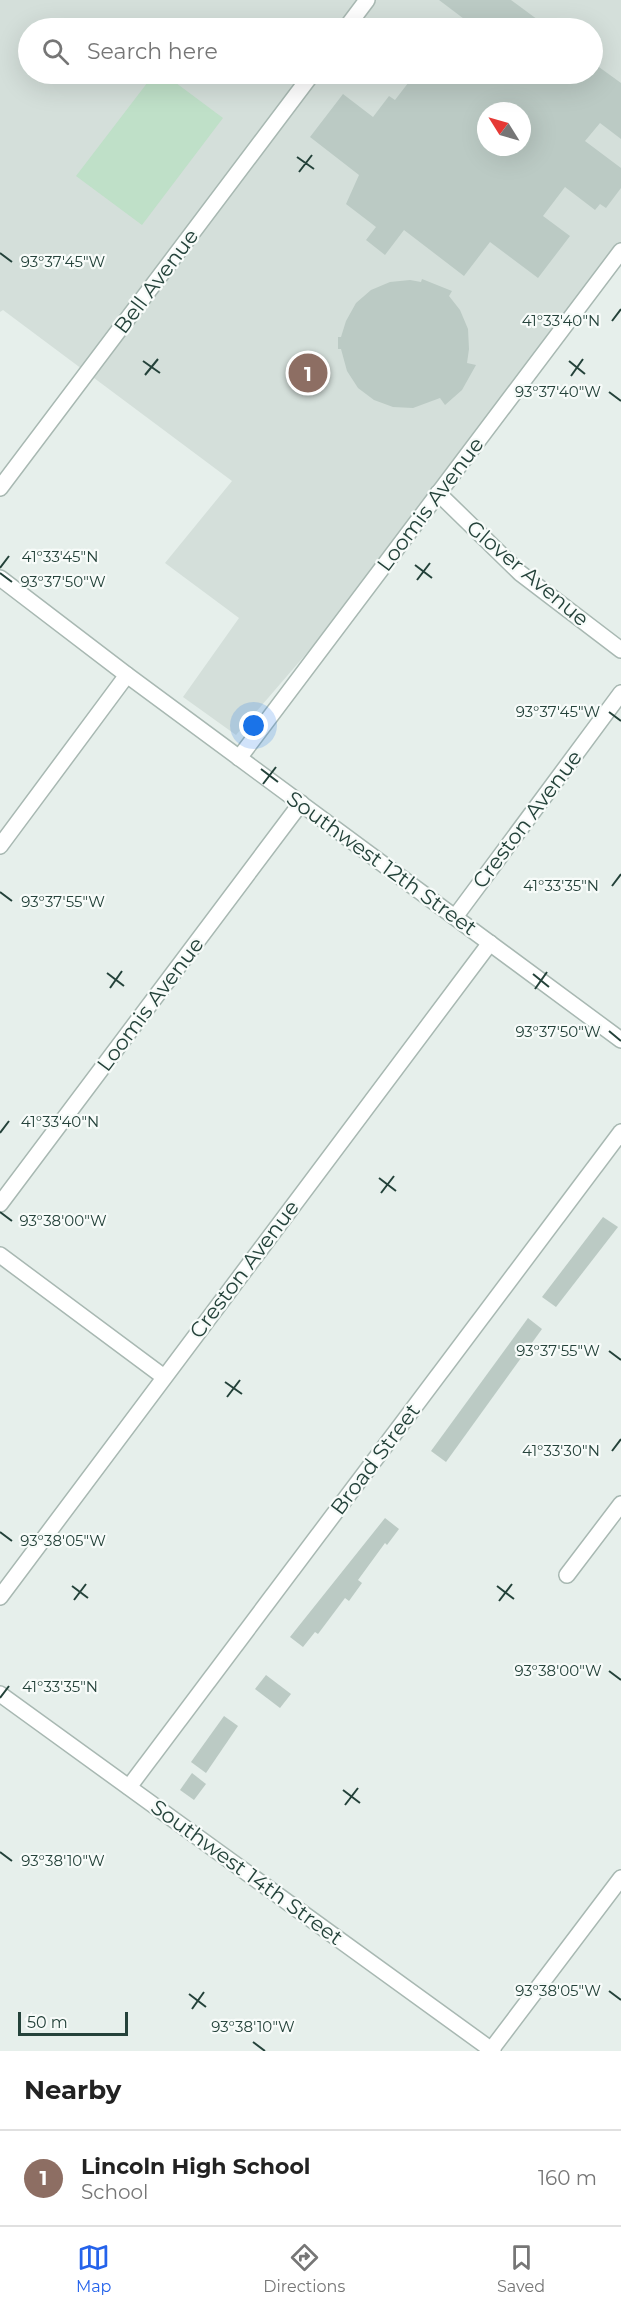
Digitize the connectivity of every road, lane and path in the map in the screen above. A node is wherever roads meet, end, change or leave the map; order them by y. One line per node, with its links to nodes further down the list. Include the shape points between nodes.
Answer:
1 (367, 0): 2 (street)
2 (354, 18)
3 (304, 84): 5 (street, Bell Avenue)
4 (621, 251): 6 (street, Loomis Avenue)
5 (0, 488)
6 (438, 494): 8 (street, Glover Avenue, via 520,573); 11 (street, Loomis Avenue)
7 (0, 578): 9 (street, Southwest 12th Street)
8 (621, 650)
9 (127, 675): 11 (street, Southwest 12th Street); 13 (street)
10 (621, 693): 14 (street, Creston Avenue)
11 (239, 758): 12 (street, Southwest 12th Street)
12 (301, 803): 14 (street, Southwest 12th Street); 18 (street, Loomis Avenue)
13 (0, 846)
14 (455, 917): 15 (street, Southwest 12th Street)
15 (490, 942): 16 (street, Southwest 12th Street); 20 (street, Creston Avenue)
16 (621, 1040)
17 (621, 1132): 25 (street, Broad Street)
18 (0, 1204)
19 (0, 1255): 20 (street)
20 (164, 1377): 23 (street, Creston Avenue)
21 (621, 1504): 22 (street)
22 (567, 1575)
23 (0, 1597)
24 (0, 1694): 25 (street, Southwest 14th Street)
25 (129, 1786): 27 (street, Southwest 14th Street)
26 (621, 1878): 27 (street)
27 (492, 2050)

